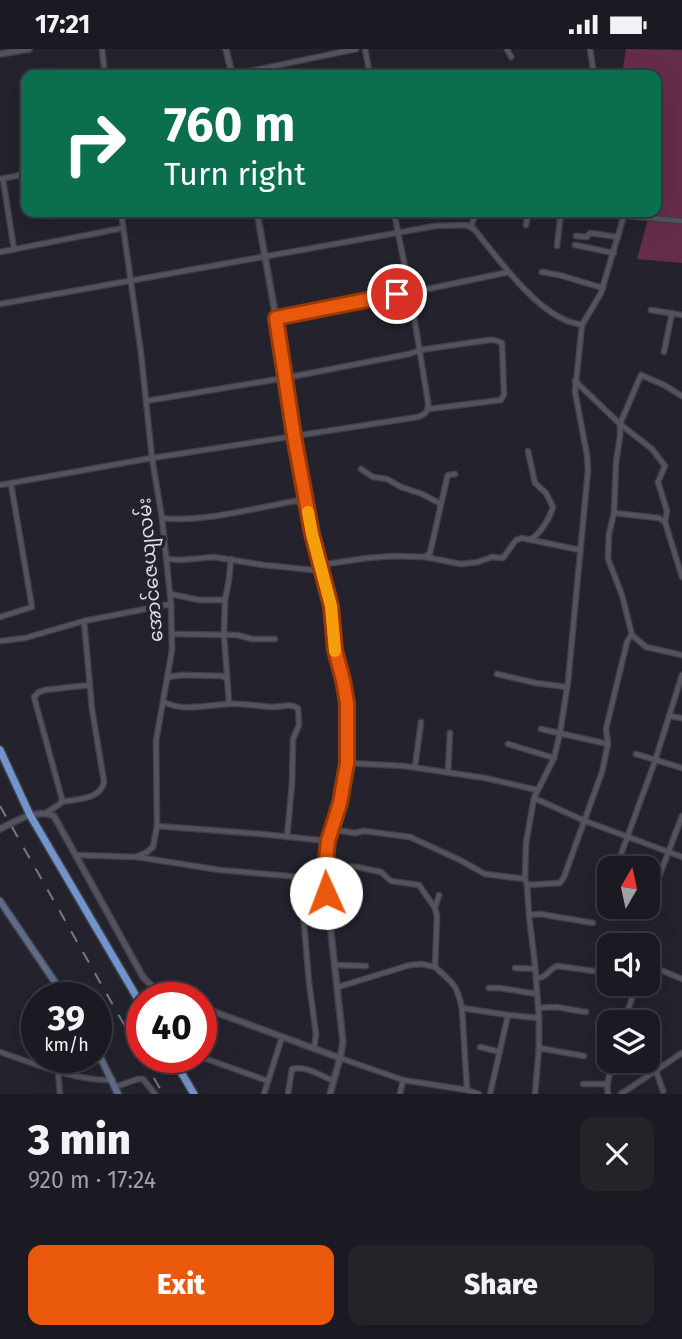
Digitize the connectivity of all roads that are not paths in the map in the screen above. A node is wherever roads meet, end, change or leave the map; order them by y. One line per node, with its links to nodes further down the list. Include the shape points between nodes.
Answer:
1 (29, 49): 8 (street)
2 (102, 49): 10 (street)
3 (226, 49): 11 (street)
4 (356, 49): 12 (street)
5 (365, 49): 13 (street)
6 (507, 49): 9 (street)
7 (590, 49): 14 (street)
8 (0, 54)
9 (511, 57)
10 (104, 70)
11 (230, 70)
12 (255, 70)
13 (369, 70)
14 (593, 70)
15 (21, 175): 16 (street)
16 (2, 179): 34 (street)
17 (122, 217): 28 (street, အောင်ဇေယျလမ်း)
18 (258, 217): 37 (street)
19 (395, 217): 29 (street)
20 (474, 217): 27 (street)
21 (527, 217): 26 (street)
22 (560, 217): 33 (street)
23 (623, 217): 31 (street)
24 (653, 217): 25 (street)
25 (682, 221)
26 (526, 225)
27 (471, 227): 29 (street, via 435,226); 38 (street)
28 (123, 228): 34 (street); 40 (street, အောင်ဇေယျလမ်း)
29 (398, 233): 37 (street); 42 (street)
30 (576, 236): 31 (street)
31 (618, 237): 36 (street)
32 (575, 245): 36 (street)
33 (557, 246)
34 (15, 249): 35 (street)
35 (0, 252)
36 (614, 253): 41 (street)
37 (266, 257): 40 (street); 47 (street)
38 (509, 272): 42 (street); 48 (street, via 545,309)
39 (542, 272): 41 (street)
40 (130, 280): 43 (street); 54 (street, အောင်ဇေယျလမ်း)
41 (603, 288): 48 (street)
42 (410, 292): 47 (street); 49 (street)
43 (0, 304)
44 (651, 310): 45 (street)
45 (672, 313): 46 (street); 50 (street)
46 (682, 315)
47 (276, 318): 51 (street)
48 (582, 325): 52 (street)
49 (420, 350): 51 (street); 55 (street); 55 (street, via 489,340 502,343 501,400)
50 (664, 352)
51 (285, 378): 54 (street); 57 (street)
52 (575, 380): 56 (street); 70 (street, via 588,462)
53 (682, 396): 56 (street, via 641,375)
54 (146, 401): 59 (street, အောင်ဇေယျလမ်း)
55 (429, 409): 57 (street, via 418,417)
56 (620, 423): 66 (street); 68 (street, via 665,466 658,482 667,511)
57 (294, 436): 59 (street); 64 (street)
58 (528, 451): 69 (street, via 535,483 554,507 539,533)
59 (152, 458): 62 (street); 67 (street, အောင်ဇေယျလမ်း)
60 (361, 469): 65 (street)
61 (455, 474): 65 (street, via 448,475)
62 (11, 484): 63 (street); 79 (street, via 32,607)
63 (0, 485)
64 (306, 503): 67 (street, via 198,518); 74 (street)
65 (441, 504): 71 (street, via 430,553)
66 (614, 513): 68 (street); 83 (street, via 608,559)
67 (162, 518): 72 (street, အောင်ဇေယျလမ်း)
68 (665, 522): 75 (street)
69 (530, 539): 70 (street); 71 (street, via 518,538 503,558 454,564)
70 (580, 549): 92 (street)
71 (425, 557): 74 (street)
72 (166, 559): 73 (street); 76 (street, အောင်ဇေယျလမ်း)
73 (231, 559): 74 (street, via 314,571); 77 (street)
74 (320, 565): 107 (street, via 347,703)
75 (682, 577)
76 (170, 594): 77 (street); 78 (street, အောင်ဇေယျလမ်း)
77 (225, 600): 82 (street)
78 (171, 604): 80 (street); 81 (street, အောင်ဇေယျလမ်း)
79 (0, 617)
80 (84, 621): 85 (street); 91 (street)
81 (172, 634): 82 (street); 89 (street, အောင်ဇေယျလမ်း)
82 (224, 635): 84 (street); 90 (street)
83 (632, 635): 86 (street, via 646,647); 102 (street, via 606,729)
84 (275, 639)
85 (0, 641)
86 (682, 655)
87 (497, 674): 92 (street)
88 (682, 675): 95 (street)
89 (168, 677): 90 (street); 93 (street, အောင်ဇေယျလမ်း)
90 (226, 678): 94 (street)
91 (90, 685): 113 (street, via 103,787 92,796); 113 (street, via 45,690 34,697)
92 (567, 687): 100 (street)
93 (164, 702): 94 (street, via 207,707); 118 (street, အောင်ဇေယျလမ်း, via 156,741)
94 (229, 703): 121 (street, via 292,704 298,708)
95 (669, 716): 96 (street); 106 (street)
96 (682, 718)
97 (421, 722): 108 (street)
98 (541, 729): 100 (street)
99 (450, 733): 110 (street)
100 (560, 733): 102 (street); 105 (street)
101 (508, 744): 105 (street)
102 (608, 744): 117 (street)
103 (0, 750): 115 (highway)
104 (636, 754): 106 (street)
105 (554, 758): 111 (street)
106 (655, 761): 109 (street); 122 (street)
107 (347, 763): 108 (street); 120 (street)
108 (415, 767): 110 (street)
109 (682, 768)
110 (448, 773): 111 (street)
111 (537, 790): 112 (street)
112 (534, 798): 117 (street); 133 (street, via 526,843)
113 (61, 802): 114 (street)
114 (46, 813): 115 (street); 125 (street, via 57,820)
115 (30, 815): 119 (street); 149 (highway)
116 (682, 816): 124 (street)
117 (585, 821): 122 (street); 133 (street, via 560,883)
118 (157, 826): 121 (street); 127 (street, အောင်ဇေယျလမ်း, via 153,847)
119 (0, 829)
120 (331, 829): 123 (street); 133 (street, via 410,837 485,874)
121 (287, 837): 123 (street)
122 (628, 837): 124 (street); 126 (street)
123 (328, 841): 129 (street)
124 (669, 852): 128 (street); 130 (street)
125 (76, 855): 127 (street); 150 (street)
126 (621, 856)
127 (136, 857): 131 (street)
128 (682, 857)
129 (324, 865): 132 (street); 136 (street, via 381,872 391,881 419,885)
130 (660, 874)
131 (300, 877): 132 (street); 163 (street)
132 (324, 879): 139 (street)
133 (526, 882): 137 (street)
134 (439, 895): 136 (street)
135 (0, 902): 148 (main road)
136 (435, 908): 141 (street)
137 (528, 915): 138 (street); 143 (street)
138 (593, 923)
139 (335, 965): 140 (street); 151 (street)
140 (366, 966)
141 (435, 967): 151 (street, via 410,965); 154 (street, via 454,983)
142 (515, 968): 143 (street)
143 (536, 969): 146 (street)
144 (594, 971): 146 (street, via 558,966)
145 (660, 971): 147 (street)
146 (536, 978): 153 (street)
147 (682, 979)
148 (55, 982)
149 (128, 982)
150 (147, 982)
151 (338, 987): 168 (street, via 344,1042)
152 (489, 988): 153 (street)
153 (537, 994): 155 (street)
154 (462, 1008): 158 (street); 184 (street)
155 (538, 1008): 156 (street); 159 (street)
156 (586, 1012)
157 (217, 1013): 160 (street)
158 (508, 1015): 159 (street); 165 (street)
159 (539, 1018): 162 (street)
160 (282, 1037): 163 (street); 179 (street)
161 (480, 1048): 165 (street)
162 (539, 1048): 167 (street); 195 (street)
163 (314, 1049): 168 (street)
164 (0, 1052): 169 (street)
165 (500, 1052): 194 (street)
166 (682, 1052): 171 (street)
167 (584, 1056)
168 (341, 1058): 178 (street); 180 (street)
169 (21, 1059)
170 (217, 1063): 179 (street)
171 (660, 1068)
172 (58, 1073): 186 (street)
173 (64, 1073): 183 (street)
174 (182, 1073): 188 (highway)
175 (610, 1073): 182 (street)
176 (653, 1073): 197 (street)
177 (657, 1073): 185 (street)
178 (403, 1080): 184 (street); 192 (street)
179 (268, 1081): 189 (street)
180 (334, 1081): 190 (street, via 296,1067); 191 (street)
181 (583, 1084): 182 (street)
182 (608, 1084): 196 (street)
183 (115, 1087): 187 (street, via 143,1079)
184 (467, 1090): 193 (street)
185 (663, 1091)
186 (60, 1094)
187 (155, 1094)
188 (194, 1094)
189 (264, 1094)
190 (288, 1094)
191 (330, 1094)
192 (400, 1094)
193 (479, 1094)
194 (490, 1094)
195 (535, 1094)
196 (608, 1094)
197 (621, 1094)

